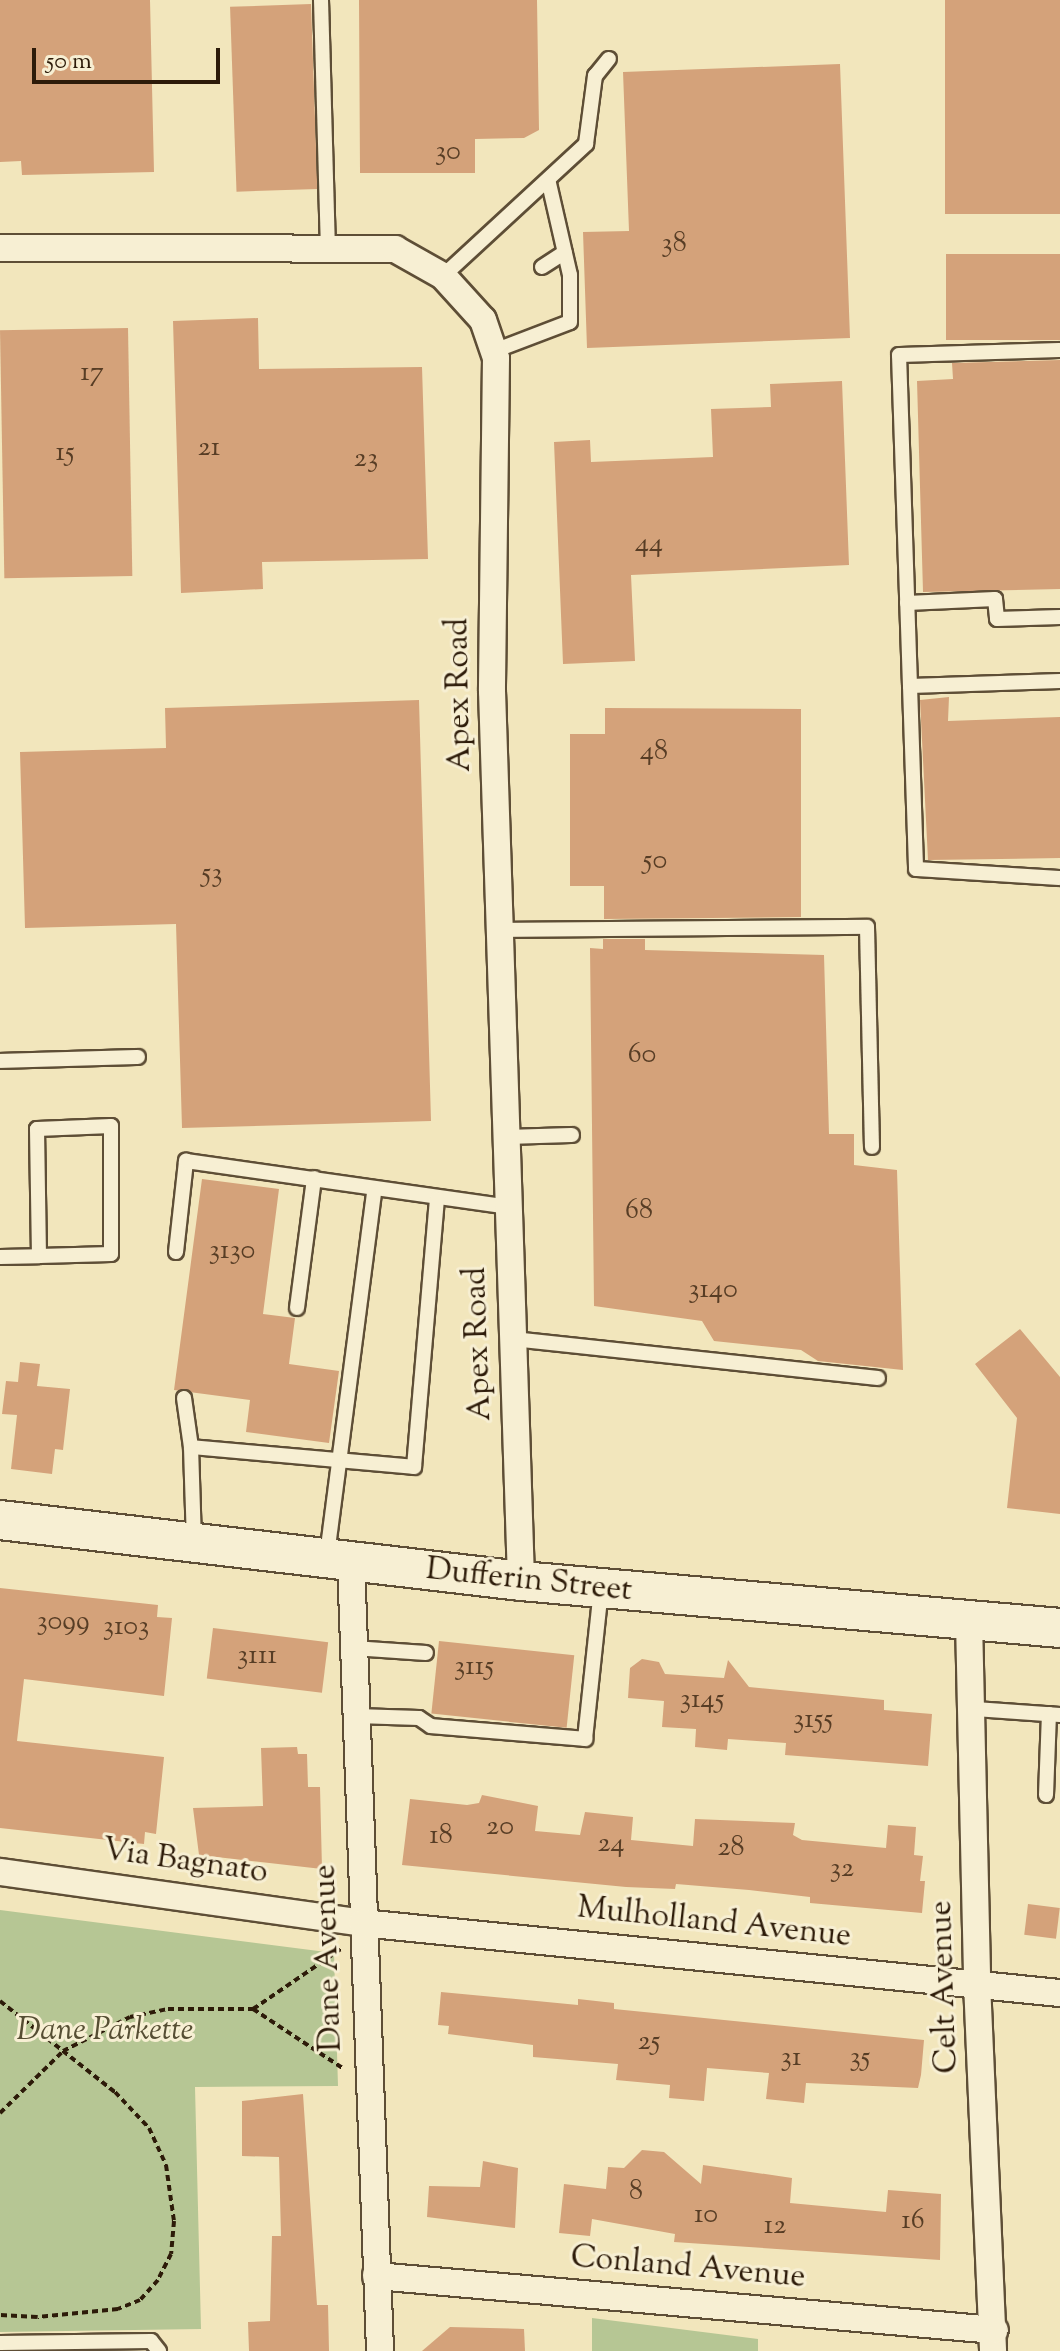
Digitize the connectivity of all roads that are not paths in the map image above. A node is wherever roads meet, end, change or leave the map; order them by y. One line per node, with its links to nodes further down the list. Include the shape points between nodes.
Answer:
1 (321, 0): 4 (lane)
2 (609, 59): 3 (lane, via 595,76 586,144)
3 (548, 179): 6 (lane); 8 (lane)
4 (328, 245): 5 (street, Apex Road); 8 (street, Apex Road, via 395,249)
5 (0, 248)
6 (565, 252): 7 (lane); 10 (lane, via 570,322)
7 (542, 267)
8 (443, 276): 10 (street, Apex Road, via 483,320)
9 (1060, 350): 11 (lane, via 899,355)
10 (494, 351): 16 (street, Apex Road, via 492,691)
11 (907, 603): 12 (lane, via 995,599 997,619); 14 (lane)
12 (1060, 617)
13 (1060, 681): 14 (lane)
14 (910, 686): 15 (lane, via 916,869)
15 (1060, 878)
16 (499, 930): 20 (street, Apex Road); 21 (lane, via 867,927)
17 (138, 1057): 18 (lane)
18 (0, 1061)
19 (572, 1135): 20 (lane)
20 (506, 1137): 25 (street, Apex Road)
21 (872, 1147)
22 (314, 1178): 23 (lane); 26 (lane, via 186,1161); 29 (lane)
23 (374, 1191): 24 (lane); 34 (lane)
24 (437, 1199): 25 (lane); 34 (lane, via 414,1467)
25 (508, 1207): 30 (street, Apex Road)
26 (176, 1252)
27 (39, 1256): 27 (lane, via 111,1254 111,1126 37,1129); 28 (lane)
28 (0, 1257)
29 (297, 1308)
30 (513, 1339): 31 (lane); 38 (street, Apex Road)
31 (878, 1378)
32 (184, 1398): 33 (lane)
33 (191, 1447): 34 (lane); 36 (lane)
34 (338, 1461): 37 (lane)
35 (0, 1520): 36 (main road, Dufferin Street)
36 (194, 1542): 37 (main road, Dufferin Street)
37 (339, 1561): 38 (main road, Dufferin Street); 42 (street, Dane Avenue)
38 (521, 1581): 39 (main road, Dufferin Street)
39 (602, 1588): 40 (main road, Dufferin Street); 46 (lane, via 585,1739 431,1726 419,1718)
40 (969, 1621): 41 (main road, Dufferin Street); 44 (street, Celt Avenue)
41 (1060, 1628)
42 (353, 1648): 43 (lane); 46 (street, Dane Avenue)
43 (426, 1653)
44 (975, 1709): 45 (lane); 50 (street, Celt Avenue)
45 (1055, 1715): 47 (lane)
46 (356, 1716): 49 (street, Dane Avenue)
47 (1046, 1795)
48 (0, 1872): 49 (street, Via Bagnato)
49 (362, 1923): 50 (street, Mulholland Avenue); 52 (street, Dane Avenue)
50 (977, 1983): 51 (street, Mulholland Avenue); 53 (street, Celt Avenue)
51 (1060, 1993)
52 (376, 2276): 53 (street, Conland Avenue); 57 (street, Dane Avenue)
53 (994, 2340)
54 (0, 2343): 55 (lane)
55 (37, 2347): 56 (lane, via 151,2341)
56 (159, 2351)
57 (380, 2351)

